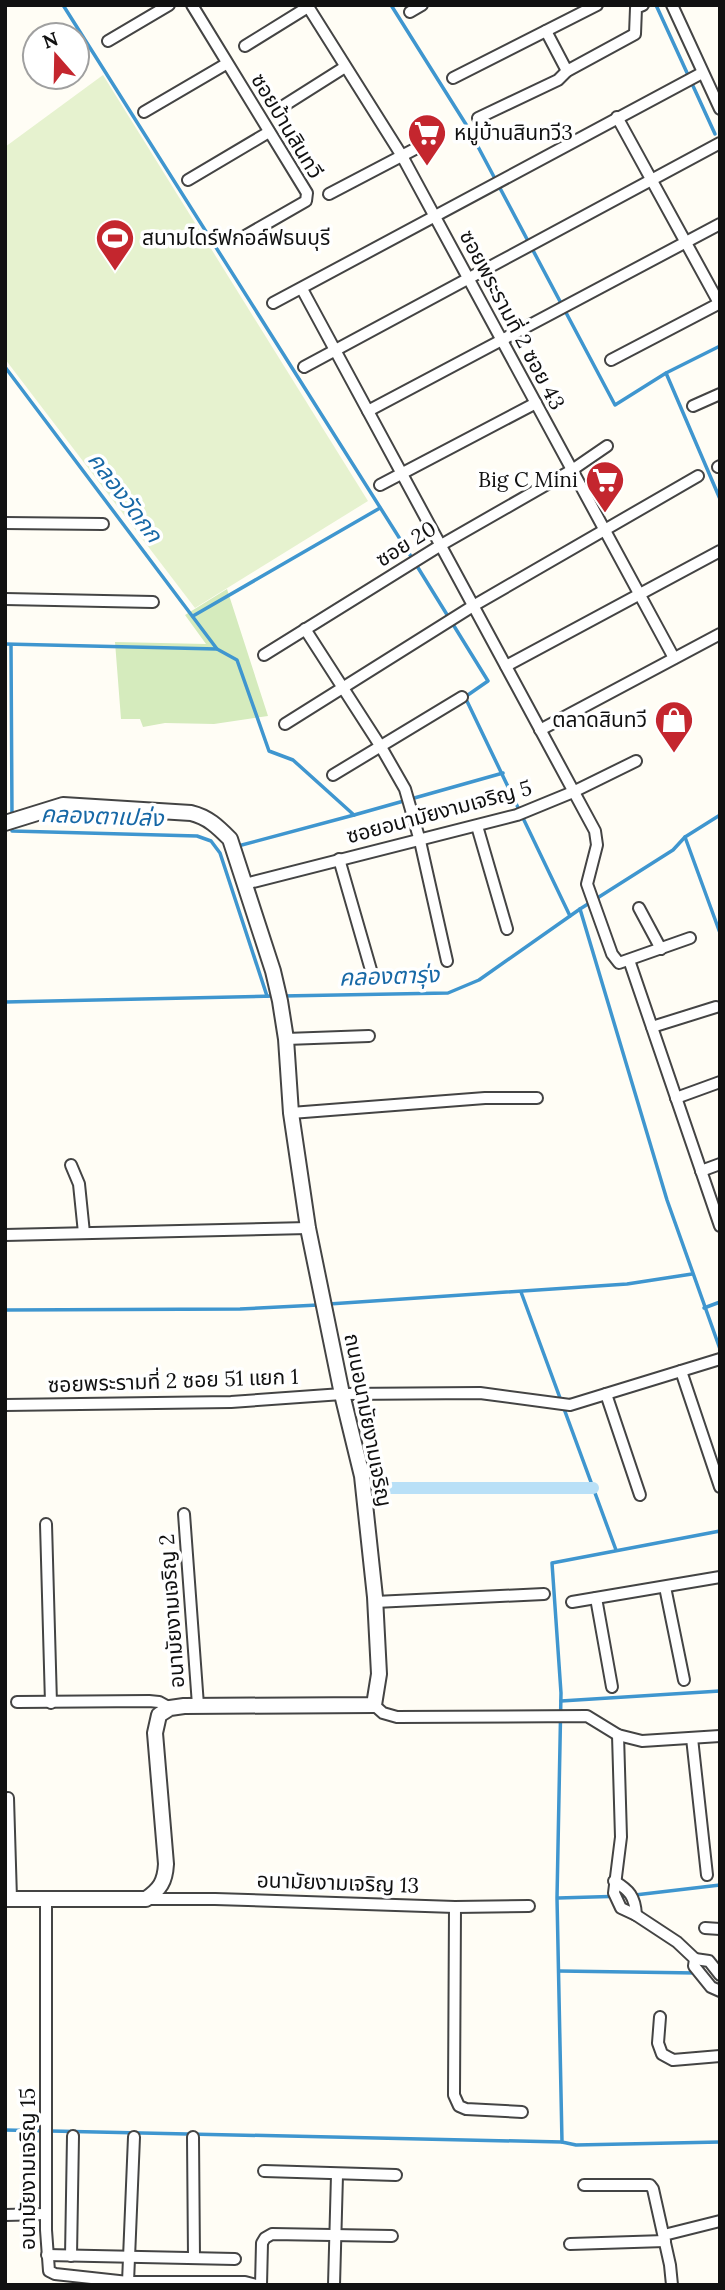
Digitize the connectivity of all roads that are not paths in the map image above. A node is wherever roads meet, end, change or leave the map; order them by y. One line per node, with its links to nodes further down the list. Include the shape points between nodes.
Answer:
1 (169, 5): 10 (street)
2 (192, 5): 12 (street, ซอยบ้านสินทวี)
3 (422, 5): 8 (street)
4 (597, 5): 9 (street)
5 (672, 5): 15 (street)
6 (307, 6): 11 (street); 13 (street, ซอยพระรามที่ 2 ซอย 43)
7 (637, 6): 14 (street, via 635,34)
8 (410, 12)
9 (546, 31): 14 (street); 16 (street)
10 (108, 41)
11 (245, 46)
12 (226, 64): 19 (street); 22 (street, ซอยบ้านสินทวี)
13 (345, 67): 18 (street); 25 (street, ซอยพระรามที่ 2 ซอย 43)
14 (567, 72): 21 (street)
15 (702, 73): 17 (street); 20 (street)
16 (453, 78)
17 (720, 109)
18 (277, 110)
19 (144, 112)
20 (617, 117): 26 (street); 29 (street)
21 (478, 118)
22 (269, 132): 27 (street); 31 (street, ซอยบ้านสินทวี, via 306,201)
23 (434, 139): 25 (street)
24 (720, 143): 26 (street)
25 (402, 156): 28 (street); 29 (street, ซอยพระรามที่ 2 ซอย 43)
26 (653, 179): 32 (street); 33 (street)
27 (188, 180)
28 (329, 194)
29 (434, 216): 33 (street, ซอยพระรามที่ 2 ซอย 43); 34 (street)
30 (720, 224): 32 (street)
31 (238, 240)
32 (685, 242): 36 (street); 37 (street)
33 (469, 279): 37 (street, ซอยพระรามที่ 2 ซอย 43); 38 (street)
34 (302, 289): 35 (street); 38 (street)
35 (272, 303)
36 (720, 303): 39 (street)
37 (501, 340): 42 (street, ซอยพระรามที่ 2 ซอย 43); 44 (street)
38 (335, 349): 40 (street); 44 (street)
39 (611, 360)
40 (304, 367)
41 (720, 394): 43 (street)
42 (536, 403): 46 (street, ซอยพระรามที่ 2 ซอย 43); 47 (street)
43 (693, 406)
44 (368, 411): 47 (street)
45 (607, 446): 46 (street, ซอย 20)
46 (572, 470): 52 (street, ซอยพระรามที่ 2 ซอย 43); 53 (street, ซอย 20)
47 (402, 473): 49 (street); 53 (street)
48 (698, 476): 52 (street)
49 (380, 485)
50 (5, 523): 51 (street)
51 (103, 524)
52 (605, 531): 55 (street, ซอยพระรามที่ 2 ซอย 43); 58 (street)
53 (440, 545): 58 (street); 59 (street, ซอย 20)
54 (720, 551): 55 (street)
55 (639, 595): 62 (street, ซอยพระรามที่ 2 ซอย 43); 63 (street)
56 (5, 599): 57 (street)
57 (153, 602)
58 (473, 606): 63 (street); 64 (street)
59 (305, 629): 61 (street, ซอย 20); 64 (street)
60 (720, 634): 62 (street)
61 (264, 655)
62 (674, 658): 67 (street)
63 (506, 666): 67 (street)
64 (344, 688): 66 (street); 68 (street)
65 (462, 697): 68 (street)
66 (285, 724)
67 (540, 730): 71 (street)
68 (381, 747): 70 (street); 74 (street, via 405,789)
69 (636, 761): 71 (street, ซอยอนามัยงามเจริญ 5)
70 (333, 775)
71 (573, 792): 73 (street, ซอยอนามัยงามเจริญ 5); 81 (street, via 596,835 589,889 612,954 619,963)
72 (7, 822): 76 (street, ถนนอนามัยงามเจริญ, via 63,805 191,813 215,824 230,839)
73 (477, 826): 74 (street, ซอยอนามัยงามเจริญ 5); 78 (street)
74 (420, 841): 75 (street, ซอยอนามัยงามเจริญ 5); 82 (street)
75 (339, 859): 76 (street, ซอยอนามัยงามเจริญ 5); 83 (street)
76 (245, 884): 87 (street, ถนนอนามัยงามเจริญ, via 278,994)
77 (639, 908): 80 (street)
78 (507, 929)
79 (690, 938): 80 (street)
80 (661, 949): 81 (street)
81 (629, 960): 85 (street)
82 (447, 961)
83 (373, 977)
84 (716, 1007): 85 (street)
85 (652, 1027): 90 (street)
86 (369, 1036): 87 (street)
87 (286, 1039): 91 (street, ถนนอนามัยงามเจริญ)
88 (720, 1082): 90 (street)
89 (537, 1098): 91 (street)
90 (676, 1098): 94 (street)
91 (291, 1113): 96 (street, ถนนอนามัยงามเจริญ)
92 (720, 1164): 94 (street)
93 (71, 1165): 97 (street, via 79,1184)
94 (701, 1171): 95 (street)
95 (720, 1226)
96 (307, 1228): 97 (street); 101 (street, ถนนอนามัยงามเจริญ)
97 (84, 1233): 98 (street)
98 (5, 1235)
99 (720, 1359): 100 (street, ซอยพระรามที่ 2 ซอย 51 แยก 1)
100 (681, 1371): 102 (street, ซอยพระรามที่ 2 ซอย 51 แยก 1); 104 (street)
101 (342, 1394): 102 (street, ซอยพระรามที่ 2 ซอย 51 แยก 1, via 480,1393 570,1405); 103 (street, ซอยพระรามที่ 2 ซอย 51 แยก 1, via 231,1402); 112 (street, ถนนอนามัยงามเจริญ, via 362,1476)
102 (607, 1394): 105 (street)
103 (5, 1405)
104 (720, 1487)
105 (640, 1495)
106 (184, 1514): 118 (street, อนามัยงามเจริญ 2)
107 (46, 1524): 117 (street)
108 (720, 1577): 109 (street)
109 (664, 1587): 111 (street); 114 (street)
110 (544, 1594): 112 (street)
111 (596, 1598): 113 (street); 115 (street)
112 (375, 1602): 119 (street, ถนนอนามัยงามเจริญ, via 379,1674)
113 (572, 1602)
114 (684, 1680)
115 (612, 1687)
116 (17, 1702): 117 (street)
117 (51, 1703): 120 (street, via 149,1701)
118 (198, 1705): 119 (street); 120 (street)
119 (374, 1705): 121 (street, via 397,1717 587,1716)
120 (170, 1708): 128 (street, via 159,1716 155,1733 165,1880)
121 (618, 1735): 123 (street, via 642,1741); 126 (street, via 621,1837)
122 (720, 1736): 123 (street)
123 (692, 1738): 125 (street)
124 (8, 1798): 127 (street)
125 (707, 1875)
126 (614, 1881): 132 (street, via 629,1890); 132 (street, via 621,1908)
127 (8, 1899): 129 (street)
128 (146, 1899): 129 (street); 131 (street, อนามัยงามเจริญ 13)
129 (46, 1900): 148 (street, อนามัยงามเจริญ 15)
130 (529, 1906): 131 (street, อนามัยงามเจริญ 13)
131 (455, 1907): 140 (street, via 454,2095 466,2109)
132 (636, 1909): 135 (street)
133 (705, 1928): 134 (street)
134 (720, 1929)
135 (695, 1962): 136 (street, via 709,1961); 137 (street)
136 (720, 1975)
137 (715, 1989)
138 (660, 2017): 139 (street, via 662,2054 673,2060)
139 (720, 2056)
140 (522, 2112)
141 (73, 2136): 156 (street)
142 (134, 2137): 157 (street)
143 (193, 2137): 158 (street)
144 (264, 2171): 145 (street)
145 (337, 2175): 146 (street); 151 (street)
146 (396, 2175)
147 (584, 2185): 153 (street, via 650,2185)
148 (47, 2214): 149 (street); 155 (street, อนามัยงามเจริญ 15)
149 (5, 2215)
150 (720, 2221): 153 (street)
151 (335, 2234): 152 (street); 162 (street, via 272,2234 265,2238); 163 (street)
152 (391, 2236)
153 (664, 2238): 154 (street); 164 (street)
154 (570, 2244)
155 (47, 2255): 156 (street); 160 (street, อนามัยงามเจริญ 15, via 49,2271 55,2274)
156 (71, 2256): 157 (street)
157 (129, 2256): 158 (street); 160 (street)
158 (194, 2258): 159 (street)
159 (235, 2259)
160 (122, 2283): 161 (street, อนามัยงามเจริญ 15)
161 (256, 2285)
162 (261, 2285)
163 (334, 2285)
164 (672, 2285)

